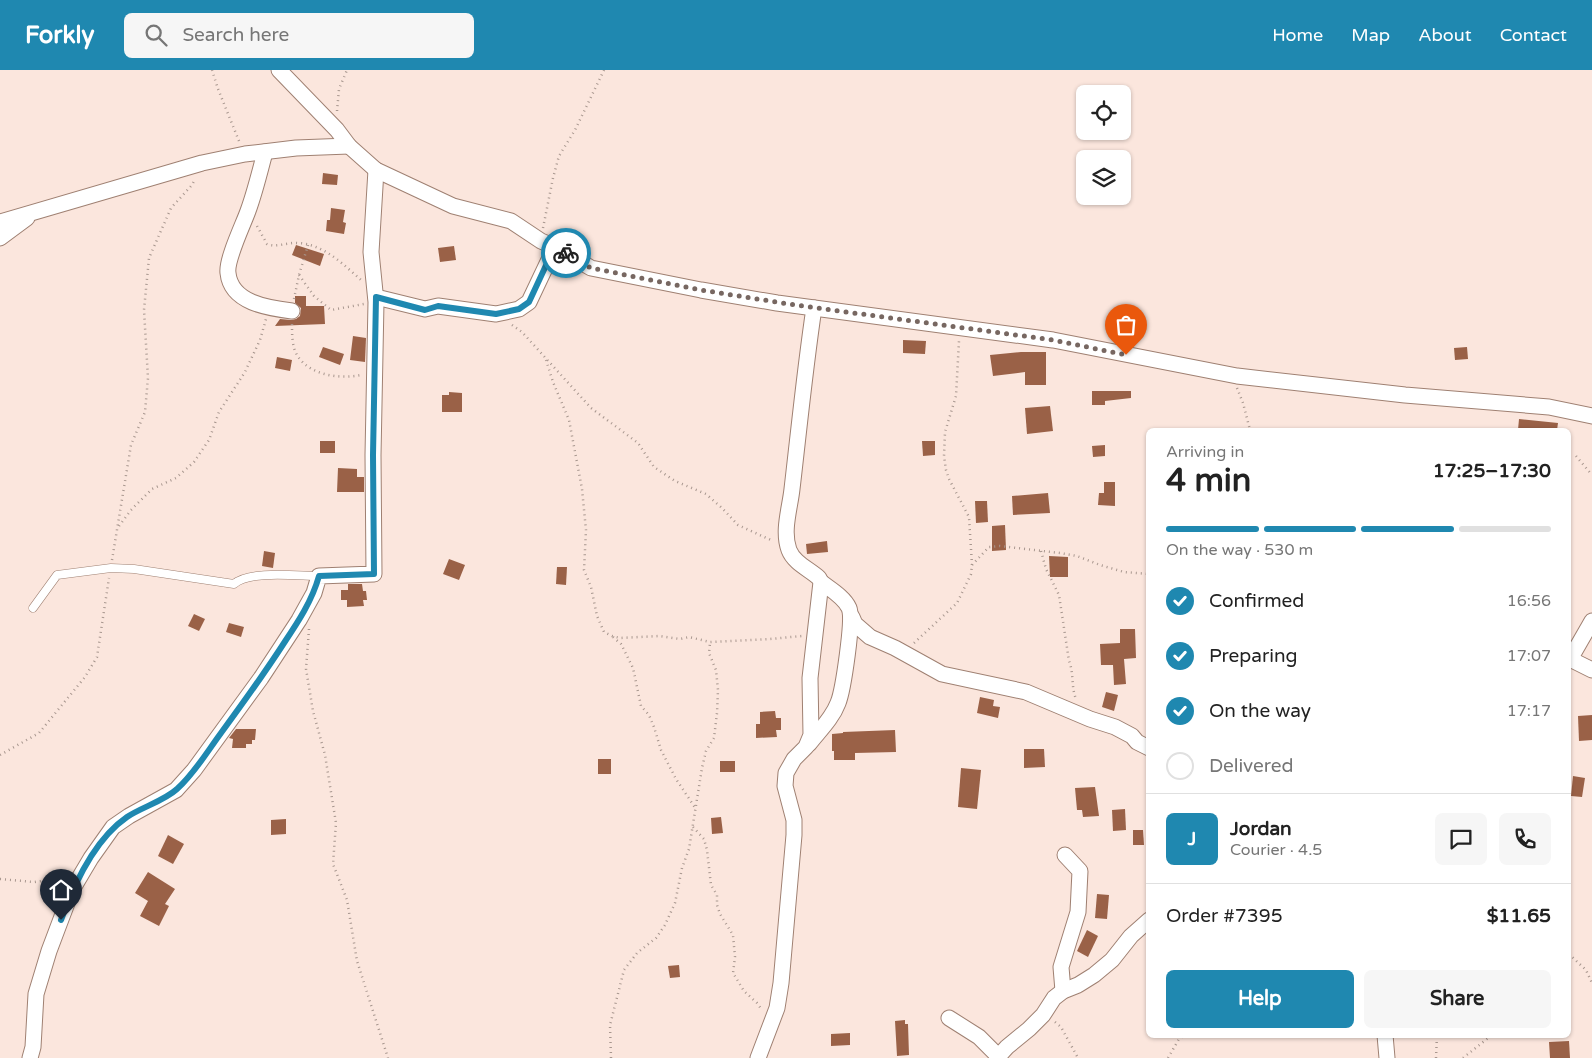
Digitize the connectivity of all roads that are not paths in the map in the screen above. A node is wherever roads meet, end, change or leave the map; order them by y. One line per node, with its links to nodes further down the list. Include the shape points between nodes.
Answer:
1 (279, 70): 2 (street)
2 (349, 146): 3 (street); 4 (street)
3 (265, 152): 5 (street, via 202,163); 11 (street, via 228,272 233,288 251,303)
4 (376, 170): 8 (street, via 453,206 511,221 541,241); 9 (street, via 371,252)
5 (35, 212): 6 (street); 7 (street)
6 (0, 222)
7 (0, 238)
8 (555, 246): 9 (street, via 529,302 519,309 496,314 438,306 425,310); 10 (street, via 591,268)
9 (376, 297): 13 (street, via 374,574)
10 (814, 308): 12 (street, via 1053,340 1226,374 1405,395 1549,407); 14 (street, via 787,542 794,559)
11 (292, 311)
12 (1592, 416)
13 (319, 576): 15 (lane, via 258,576 238,580 234,584 111,568 58,575); 30 (street, via 300,620 194,770 176,790 114,827 91,858 72,890 36,994)
14 (821, 582): 16 (street, via 844,600); 22 (street, via 810,678 811,735)
15 (33, 608)
16 (852, 617): 21 (street, via 870,637 942,674 1026,692 1115,727); 22 (street, via 838,702 831,717)
17 (1592, 621): 18 (street)
18 (1571, 657)
19 (1571, 661): 20 (street)
20 (1592, 670)
21 (1146, 746)
22 (806, 747): 28 (street, via 786,774 785,786 794,820 794,834 781,983)
23 (1065, 855): 25 (street, via 1080,871 1078,912 1061,967)
24 (1146, 923): 25 (street, via 1112,960 1078,985)
25 (1063, 991): 29 (street)
26 (949, 1018): 29 (street, via 979,1037)
27 (1385, 1038): 33 (street)
28 (766, 1040): 31 (street); 32 (street)
29 (998, 1057)
30 (30, 1058)
31 (758, 1058)
32 (769, 1058)
33 (1387, 1058)

